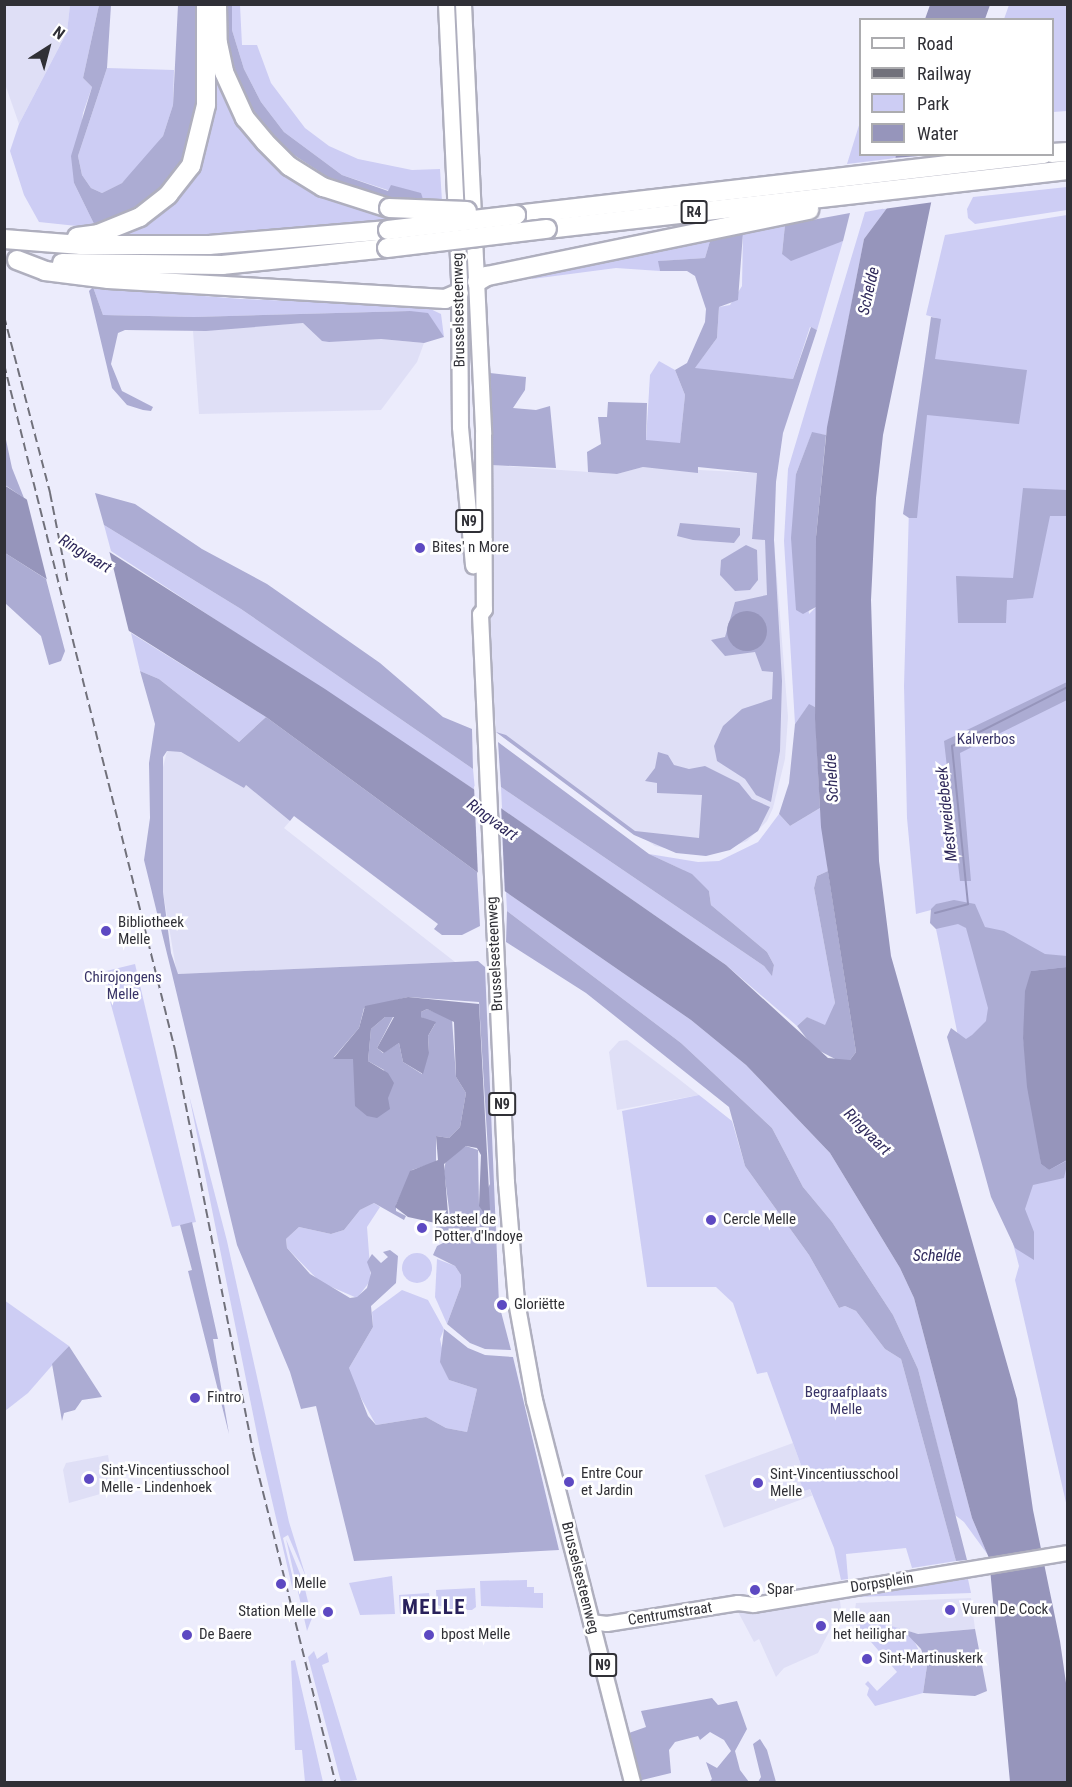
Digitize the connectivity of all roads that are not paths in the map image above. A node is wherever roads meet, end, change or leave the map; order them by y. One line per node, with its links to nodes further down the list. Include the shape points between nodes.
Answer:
1 (206, 4): 12 (highway, via 206,105 191,166 168,195 140,217)
2 (218, 4): 9 (highway, bridge, via 218,44 224,72 245,118 289,166 323,187 388,208)
3 (446, 4): 5 (main road, Brusselsesteenweg / N9)
4 (464, 4): 14 (main road, Brusselsesteenweg / N9)
5 (453, 132): 14 (main road, via 458,143 464,257); 15 (main road, Brusselsesteenweg / N9)
6 (1027, 156): 9 (highway, R4)
7 (1068, 170): 8 (highway, R4)
8 (846, 198): 11 (highway, R4, bridge, via 547,230); 14 (highway)
9 (520, 212): 11 (highway, R4, bridge)
10 (4, 239): 12 (highway, R4)
11 (387, 239): 12 (highway, R4, via 209,246)
12 (103, 256): 13 (highway, R4); 15 (highway, via 445,299)
13 (11, 259)
14 (479, 274): 15 (main road); 18 (main road, Brusselsesteenweg / N9)
15 (459, 293): 16 (main road, Brusselsesteenweg / N9)
16 (460, 357): 17 (main road, Brusselsesteenweg / N9); 18 (main road, via 465,412)
17 (460, 427): 19 (main road, via 479,481); 20 (main road, Brusselsesteenweg / N9, via 476,610)
18 (483, 470): 19 (main road, Brusselsesteenweg / N9)
19 (483, 507): 20 (main road, Brusselsesteenweg / N9, via 484,609)
20 (480, 614): 23 (main road, Brusselsesteenweg / N9, via 506,1182 518,1294 534,1363 537,1407)
21 (1066, 1554): 22 (main road, Dorpsplein)
22 (749, 1604): 23 (main road, Centrumstraat, via 607,1624)
23 (591, 1622): 24 (main road, Brusselsesteenweg / N9)
24 (632, 1782)

